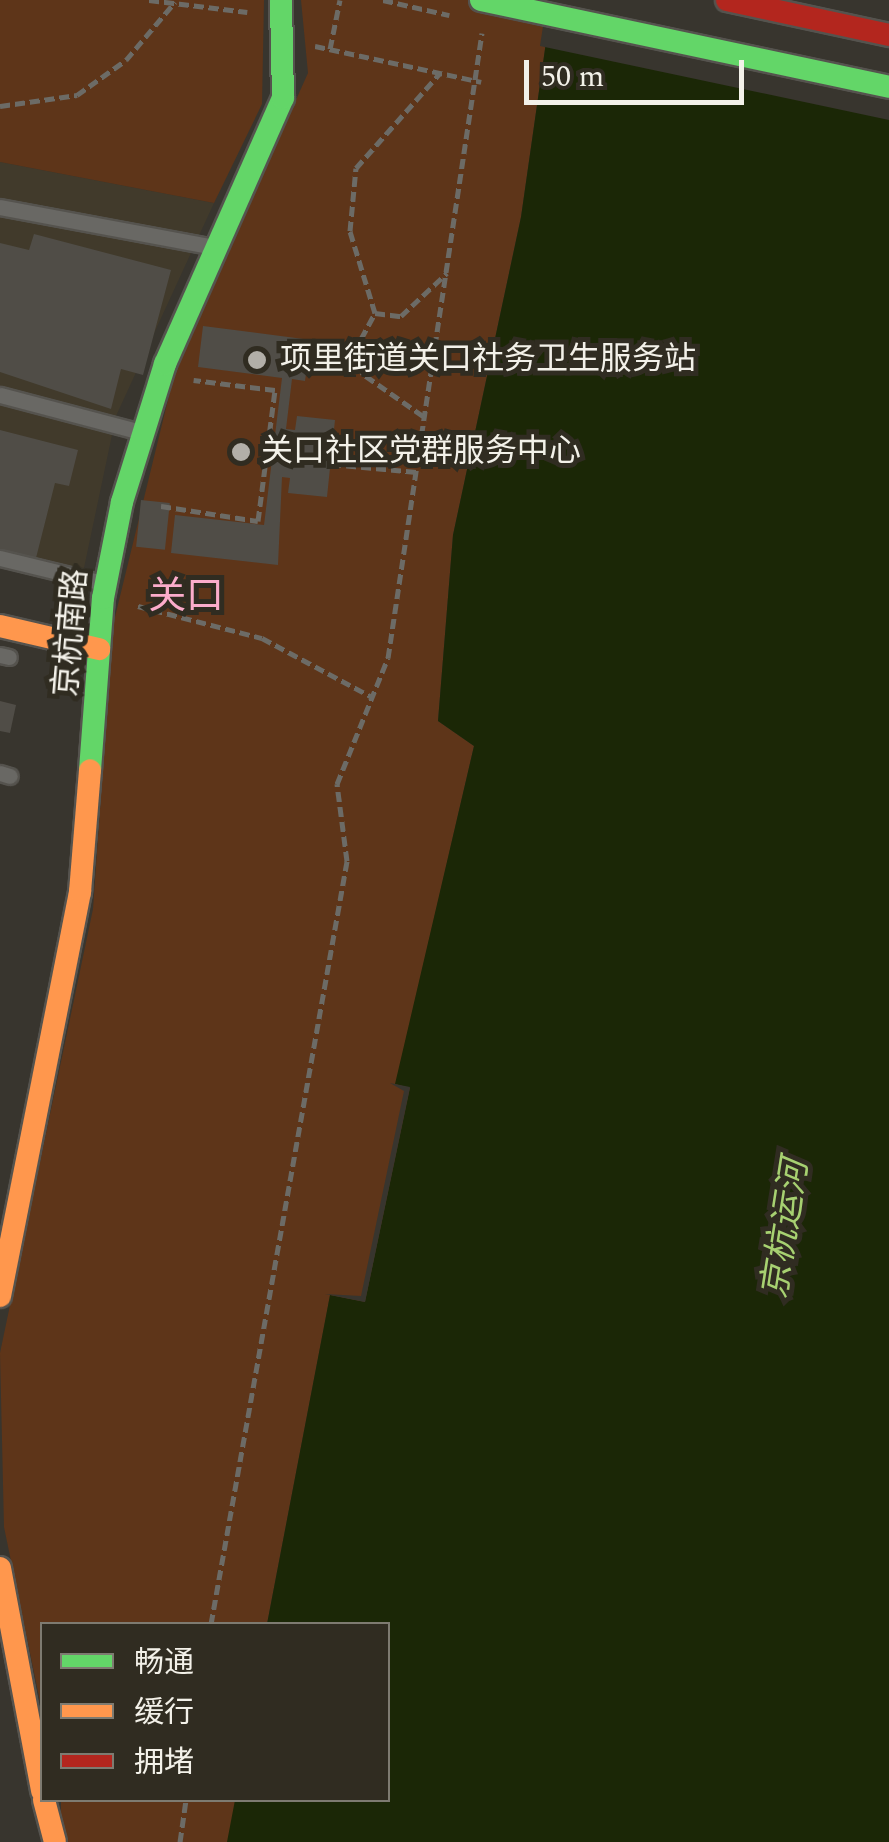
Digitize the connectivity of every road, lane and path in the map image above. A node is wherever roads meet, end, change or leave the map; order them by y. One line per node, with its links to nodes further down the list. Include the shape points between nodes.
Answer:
1 (150, 0): 5 (path)
2 (281, 0): 7 (street, 京杭南路)
3 (340, 0): 9 (path)
4 (727, 0): 8 (street)
5 (175, 2): 7 (path, via 228,4); 13 (path, via 126,60 78,95 47,106)
6 (482, 8): 11 (path); 12 (street, bridge)
7 (283, 33): 9 (path); 15 (street, 京杭南路, via 283,98)
8 (889, 35)
9 (330, 49): 10 (path)
10 (440, 73): 11 (path); 17 (path, via 356,168 350,231)
11 (481, 82): 16 (path)
12 (889, 87)
13 (0, 106)
14 (0, 206): 15 (lane)
15 (214, 247): 21 (street, 京杭南路)
16 (449, 270): 17 (path, via 401,316); 20 (path)
17 (376, 313): 20 (path, via 354,352 362,374)
18 (177, 378): 24 (path, via 275,390 268,457 258,521 160,509)
19 (0, 395): 21 (lane)
20 (424, 417): 23 (path)
21 (142, 432): 26 (street, 京杭南路)
22 (331, 464): 23 (path)
23 (417, 472): 29 (path, via 388,658)
24 (163, 490)
25 (0, 558): 26 (lane)
26 (104, 591): 28 (street, 京杭南路); 29 (path, via 262,638)
27 (0, 626): 28 (street)
28 (99, 649): 30 (street, 京杭南路, via 80,892)
29 (370, 696): 32 (path, via 336,784 347,861)
30 (0, 1296)
31 (0, 1568): 33 (street)
32 (211, 1622)
33 (5, 1654): 34 (street)
34 (40, 1784)
35 (44, 1802): 37 (street)
36 (186, 1802): 38 (path)
37 (54, 1842)
38 (180, 1842)

